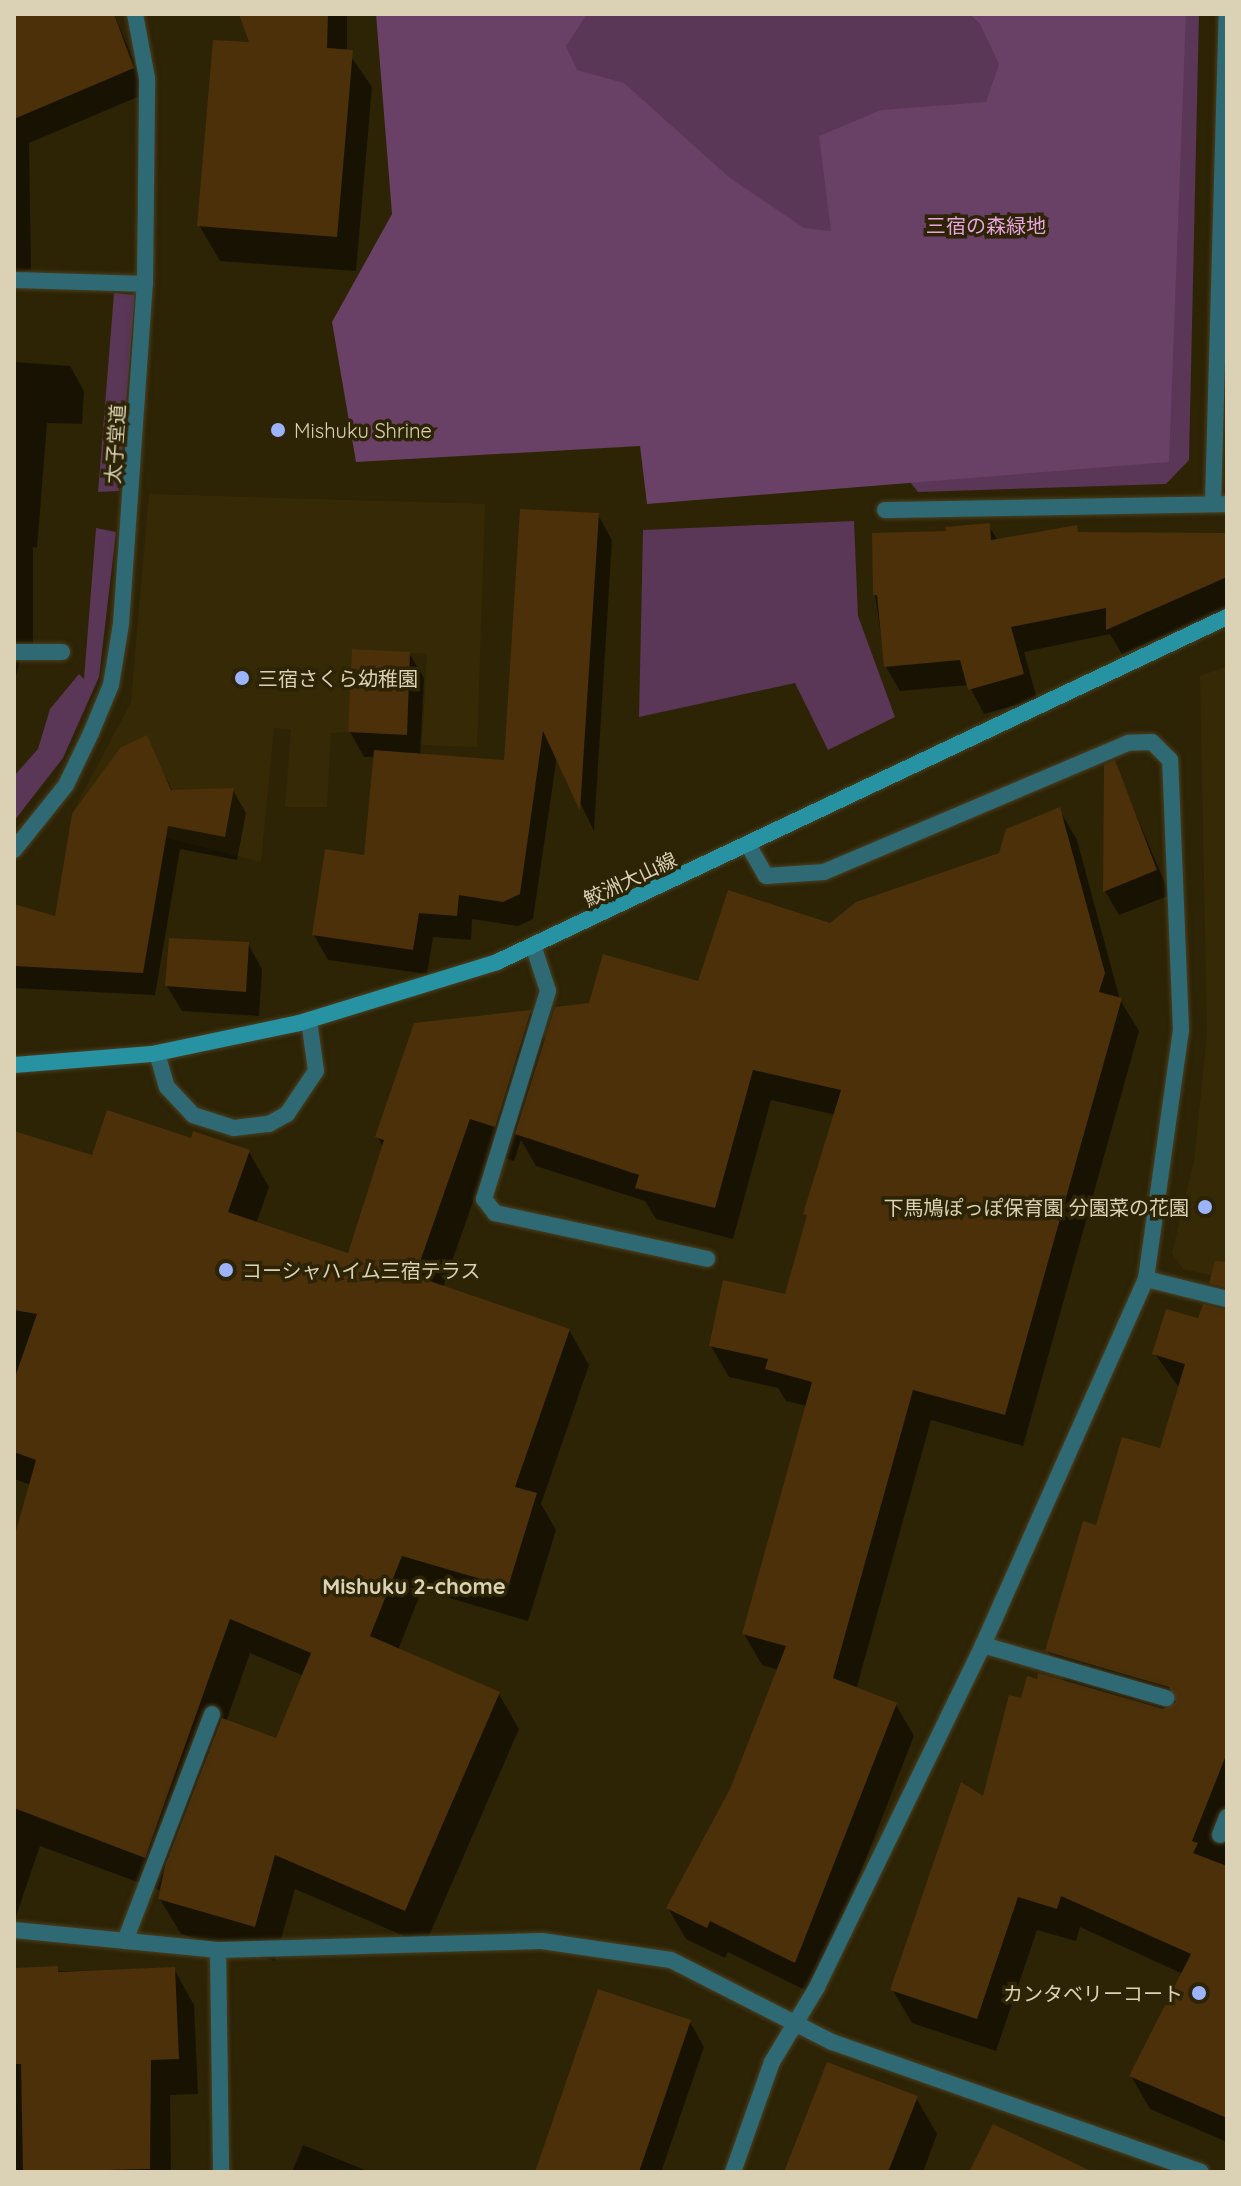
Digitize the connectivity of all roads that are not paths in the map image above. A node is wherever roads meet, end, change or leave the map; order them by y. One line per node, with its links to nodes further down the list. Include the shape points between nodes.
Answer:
1 (135, 14): 4 (street, 太子堂道, via 147,78)
2 (1227, 14): 5 (street)
3 (14, 280): 4 (street)
4 (145, 284): 11 (street, 太子堂道, via 129,545 111,685 66,785)
5 (1220, 504): 6 (street)
6 (885, 510)
7 (1227, 617): 10 (main road, 鮫洲大山線)
8 (14, 652): 9 (street)
9 (62, 652)
10 (749, 846): 12 (main road, 鮫洲大山線); 17 (street, via 766,876 824,872 1128,743 1152,742 1170,760 1181,1030)
11 (14, 850)
12 (533, 945): 13 (main road, 鮫洲大山線, via 497,962); 16 (street, via 548,991 484,1199 495,1213)
13 (309, 1020): 14 (main road, 鮫洲大山線); 14 (street, via 316,1071 287,1114 269,1124 234,1128 193,1115 167,1087)
14 (157, 1053): 15 (main road, 鮫洲大山線)
15 (14, 1065)
16 (707, 1259)
17 (1146, 1279): 18 (street); 19 (street)
18 (1227, 1299)
19 (983, 1645): 20 (street); 27 (street)
20 (1166, 1698)
21 (212, 1714): 25 (street)
22 (1227, 1817): 23 (street)
23 (1220, 1835)
24 (14, 1930): 25 (street)
25 (125, 1941): 26 (street)
26 (218, 1950): 27 (street, via 542,1941 615,1949 671,1960); 28 (street)
27 (795, 2026): 29 (street, via 772,2062); 30 (street)
28 (221, 2172)
29 (733, 2172)
30 (1201, 2172)

